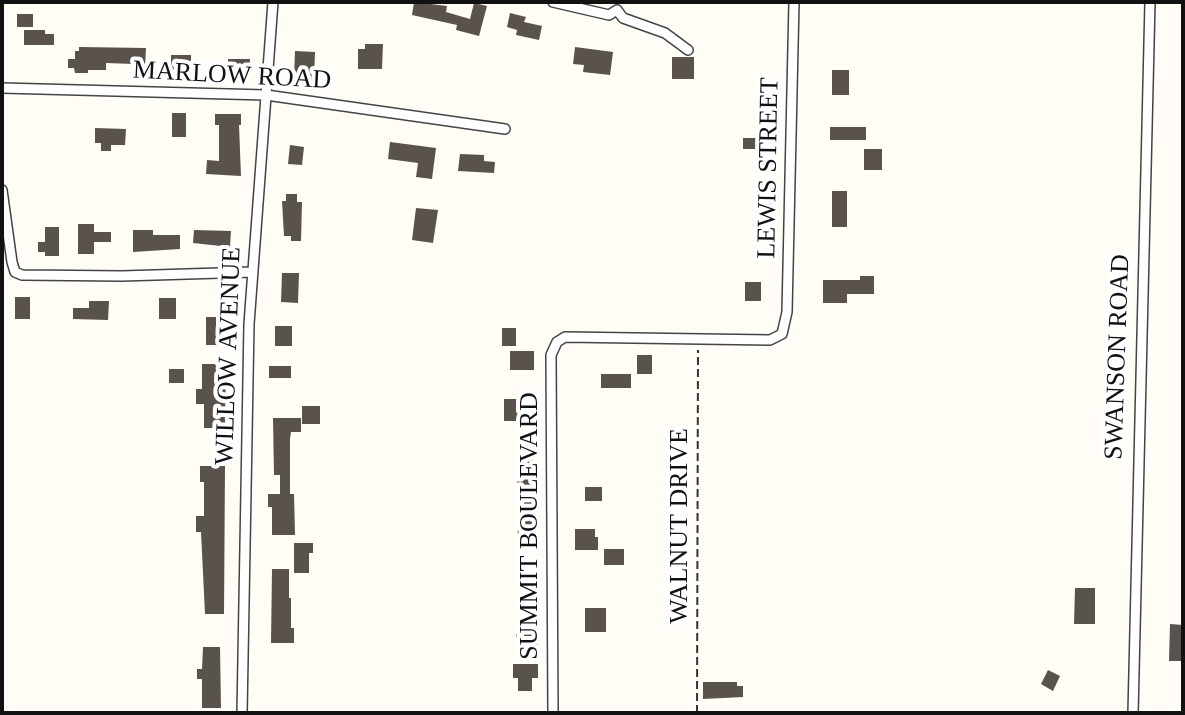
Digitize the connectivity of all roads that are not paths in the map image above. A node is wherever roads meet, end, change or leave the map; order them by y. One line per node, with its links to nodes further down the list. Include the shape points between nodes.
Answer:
1 (273, 2): 8 (street, WILLOW AVENUE)
2 (553, 2): 5 (street, via 609,15)
3 (794, 2): 12 (street, LEWIS STREET, via 787,312 782,334 770,340)
4 (1150, 2): 15 (street, SWANSON ROAD)
5 (619, 6): 6 (street, via 623,18 665,33)
6 (688, 50)
7 (2, 88): 8 (street, MARLOW ROAD)
8 (266, 95): 9 (street, MARLOW ROAD); 11 (street, WILLOW AVENUE)
9 (505, 129)
10 (2, 190): 11 (street, via 12,262 22,275)
11 (253, 272): 13 (street, WILLOW AVENUE)
12 (559, 340): 14 (street, SUMMIT BOULEVARD, via 551,355)
13 (242, 713)
14 (553, 713)
15 (1133, 713)

